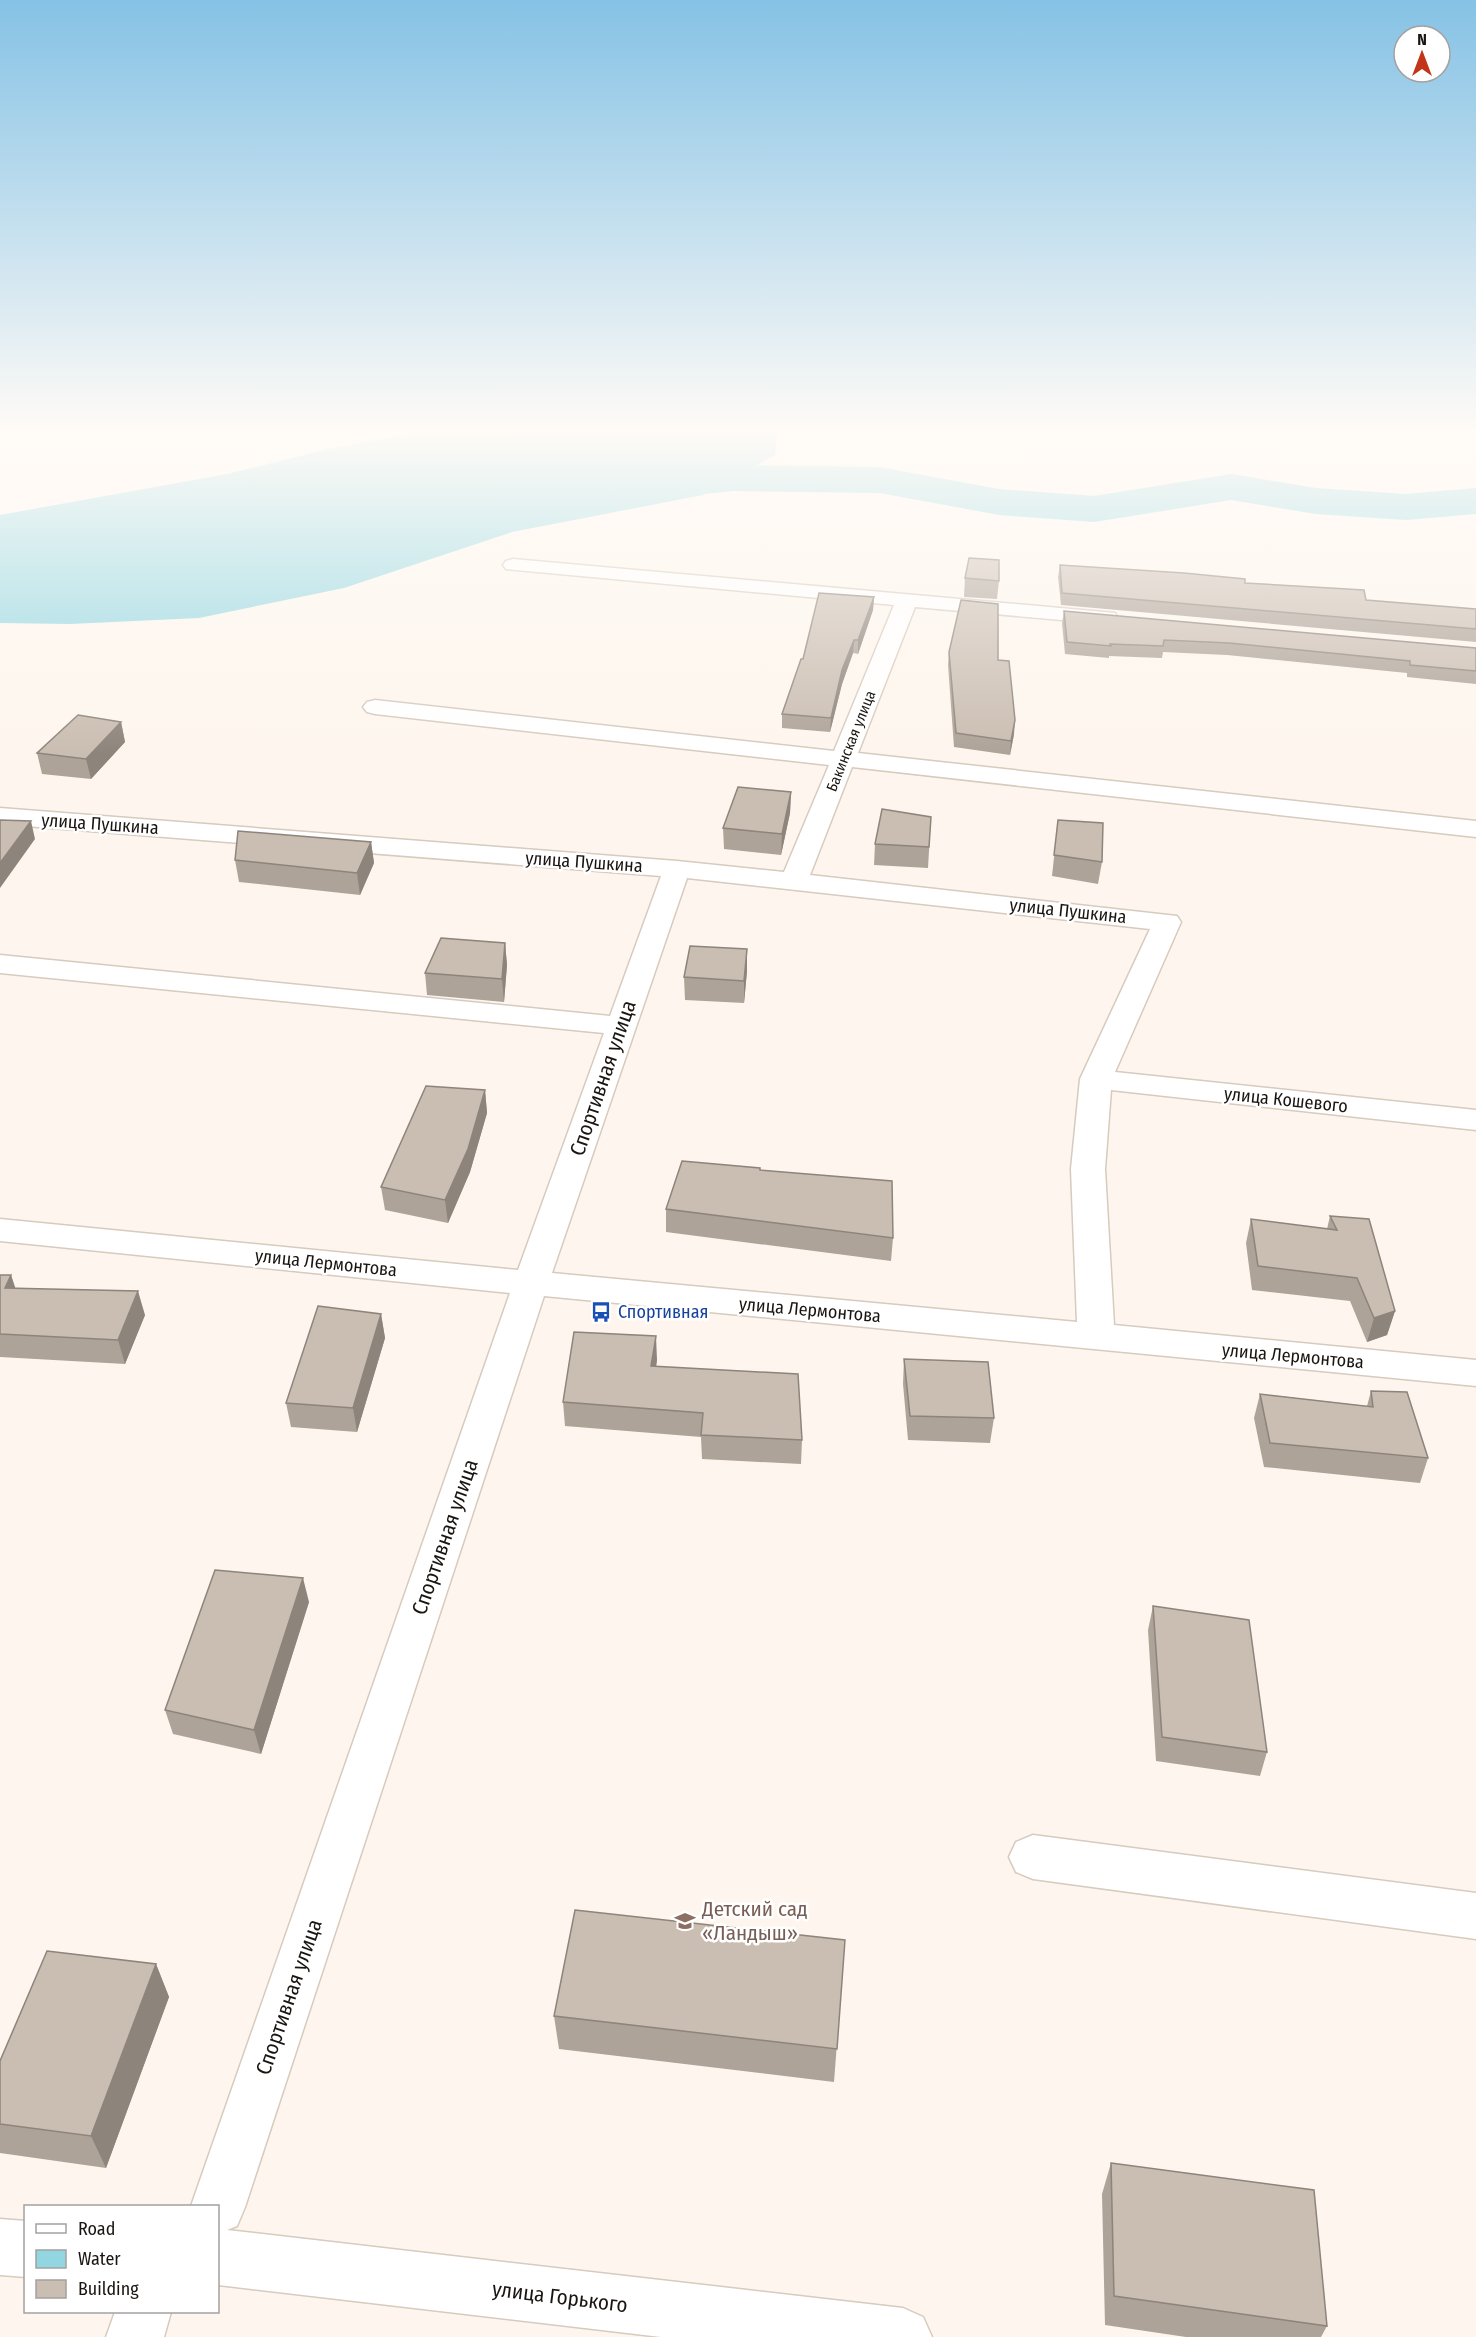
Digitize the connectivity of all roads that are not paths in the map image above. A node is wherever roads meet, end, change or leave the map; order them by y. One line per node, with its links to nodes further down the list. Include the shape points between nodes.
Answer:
1 (513, 565): 2 (street)
2 (908, 600): 3 (street); 5 (street, Бакинская улица)
3 (1132, 620)
4 (375, 707): 5 (street)
5 (843, 758): 7 (street); 9 (street, Бакинская улица)
6 (0, 816): 8 (street, улица Пушкина)
7 (1476, 829)
8 (677, 869): 9 (street, улица Пушкина); 11 (street, Спортивная улица)
9 (794, 882): 12 (street, улица Пушкина, via 1167,922)
10 (0, 964): 11 (street)
11 (622, 1026): 15 (street, Спортивная улица)
12 (1096, 1079): 13 (street, улица Кошевого); 16 (street, via 1088,1169)
13 (1476, 1120)
14 (0, 1230): 15 (street, улица Лермонтова)
15 (531, 1283): 16 (street, улица Лермонтова); 20 (street, Спортивная улица)
16 (1096, 1338): 17 (street, улица Лермонтова)
17 (1476, 1373)
18 (1033, 1857): 19 (street)
19 (1476, 1916)
20 (219, 2205)
21 (0, 2247): 22 (street)
22 (24, 2249)
23 (219, 2257): 26 (street, улица Горького)
24 (143, 2313): 25 (street)
25 (135, 2337)
26 (903, 2337)

